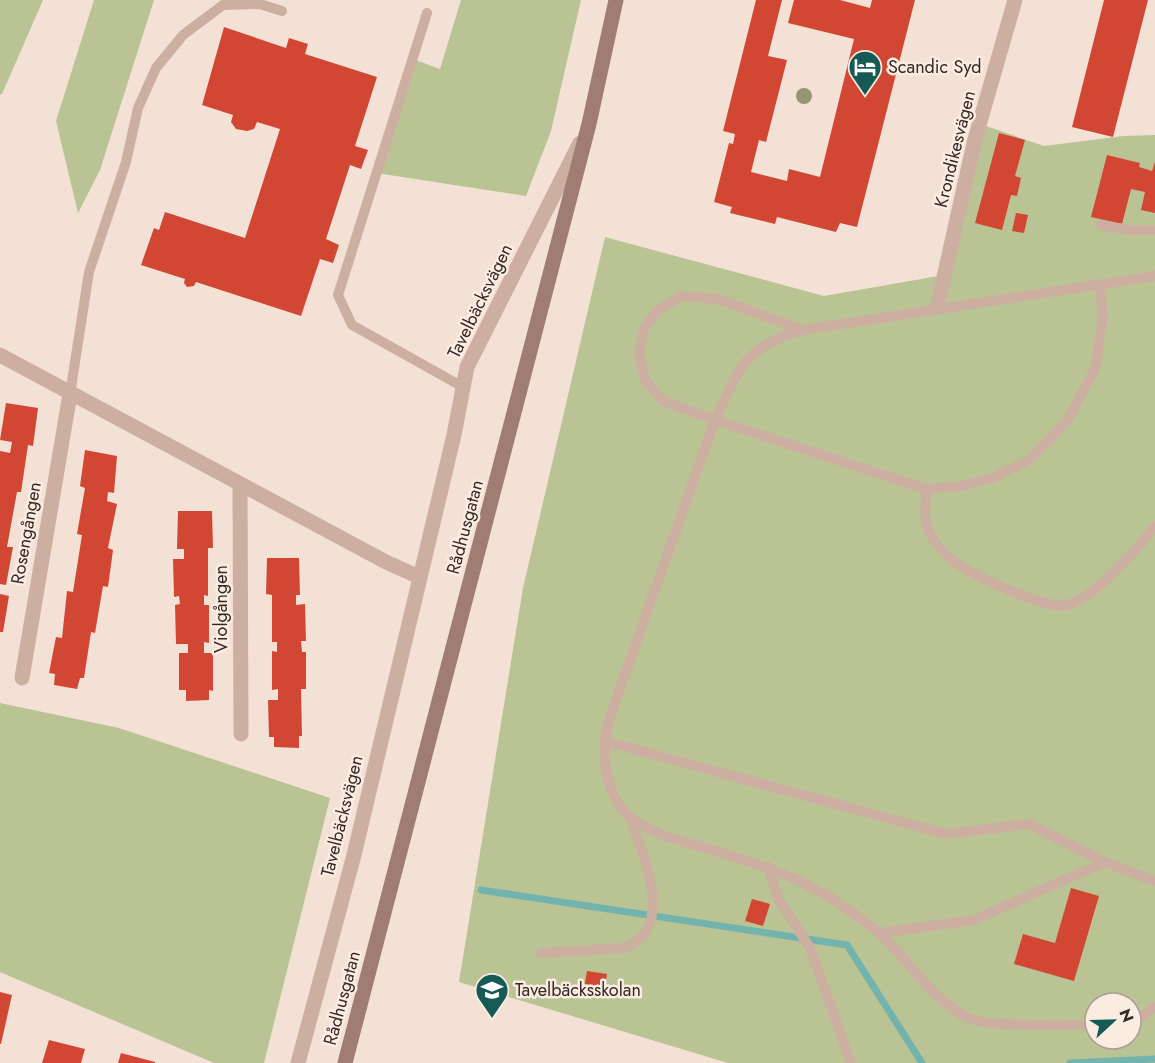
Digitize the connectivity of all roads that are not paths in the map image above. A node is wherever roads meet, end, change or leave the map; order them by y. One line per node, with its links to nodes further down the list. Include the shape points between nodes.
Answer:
1 (616, 0): 5 (main road, Rådhusgatan)
2 (1016, 0): 10 (street, Krondikesvägen, via 975,139)
3 (282, 11): 14 (lane, via 260,4 223,5 183,35 156,68 138,108 126,162 89,272)
4 (427, 13): 13 (lane, via 338,295 352,325)
5 (589, 124): 13 (street, Tavelbäcksvägen, via 467,367); 31 (main road, Rådhusgatan)
6 (1101, 225): 7 (lane)
7 (1155, 230)
8 (1155, 276): 9 (lane)
9 (1100, 285): 10 (lane); 17 (lane, via 1103,316 1095,369 1067,421 1029,460 993,478)
10 (937, 308): 11 (lane)
11 (802, 330): 15 (lane, via 754,353 734,379); 15 (lane, via 718,299 681,296 658,310 644,328 639,354 645,380 663,401)
12 (0, 355): 14 (street)
13 (463, 387): 19 (street, Tavelbäcksvägen)
14 (70, 394): 16 (street); 20 (street, Rosengången)
15 (715, 420): 17 (lane); 22 (lane)
16 (240, 484): 19 (street); 21 (street, Violgången)
17 (926, 489): 18 (lane, via 927,526 936,543 957,564 1004,588 1044,602 1066,605 1089,594 1109,578)
18 (1155, 526)
19 (419, 577): 30 (street, Tavelbäcksvägen, via 354,855)
20 (22, 678)
21 (241, 734)
22 (604, 741): 23 (lane, via 610,784 618,803); 24 (lane, via 946,834 1029,824)
23 (630, 817): 25 (lane, via 674,839); 28 (lane, via 650,876 651,923 645,935 636,944 623,948)
24 (1105, 862): 26 (lane); 27 (lane, via 974,920)
25 (768, 867): 27 (lane, via 847,908); 32 (lane, via 779,900 810,948)
26 (1155, 881)
27 (879, 933): 29 (lane, via 958,1012 978,1021)
28 (542, 953)
29 (1083, 1025)
30 (298, 1063)
31 (345, 1063)
32 (851, 1063)

